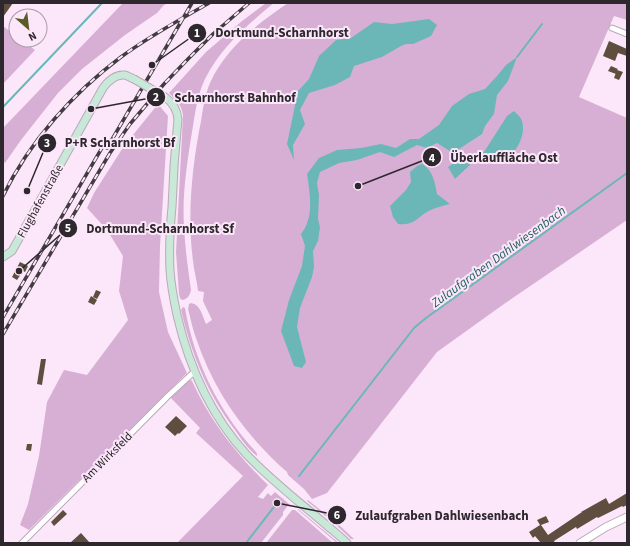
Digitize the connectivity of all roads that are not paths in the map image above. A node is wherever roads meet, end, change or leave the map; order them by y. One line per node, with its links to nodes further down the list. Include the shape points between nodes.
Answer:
1 (612, 28): 2 (street)
2 (627, 34)
3 (3, 258): 4 (main road, Flughafenstraße, bridge, via 12,251 103,88 112,79 125,75 165,97 175,107 178,119 170,271 179,325)
4 (194, 372): 6 (street, Am Wirksfeld); 7 (main road, Flughafenstraße, via 211,407 246,454 269,477)
5 (627, 517): 8 (street)
6 (22, 543)
7 (347, 543)
8 (580, 543)

